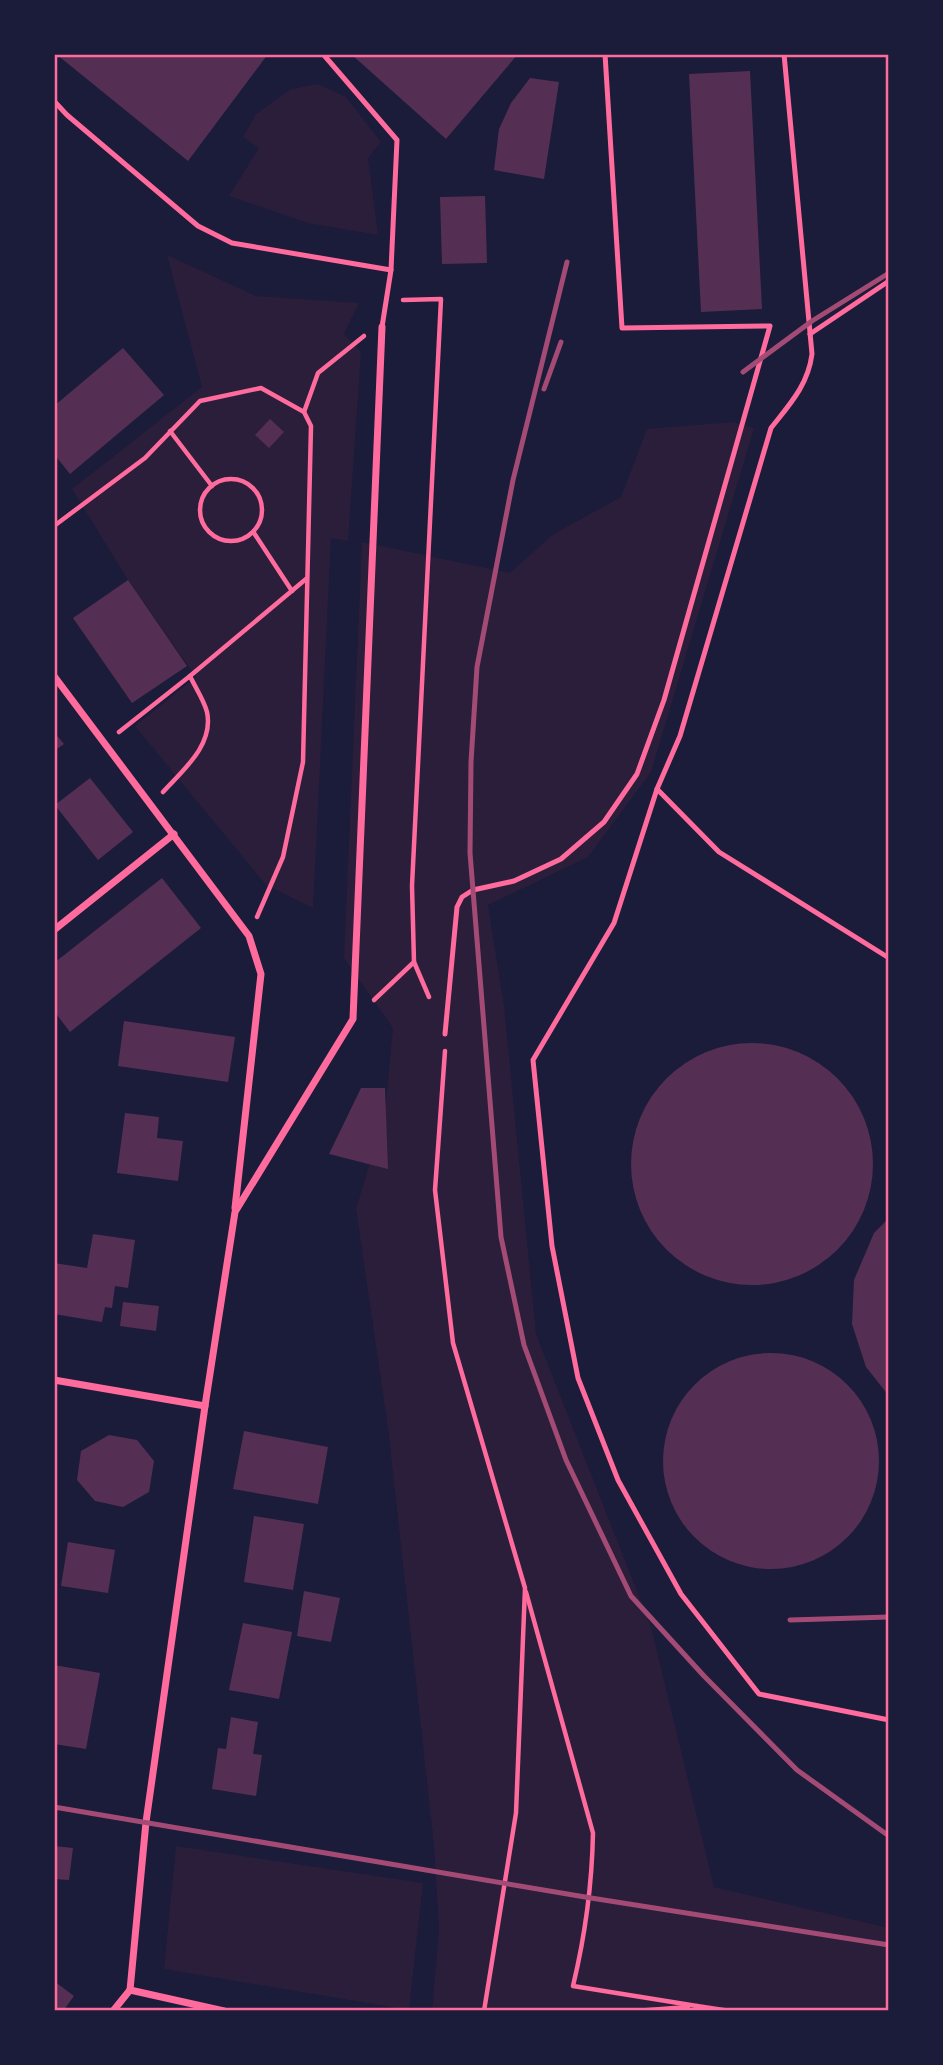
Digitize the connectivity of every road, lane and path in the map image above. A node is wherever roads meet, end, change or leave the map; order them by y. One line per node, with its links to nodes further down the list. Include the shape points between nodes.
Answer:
1 (323, 54): 5 (lane, via 397,140)
2 (605, 54): 29 (lane, via 622,328 771,326 664,700 638,774 604,822 561,859 514,881 462,897 457,907)
3 (784, 54): 9 (lane)
4 (54, 100): 5 (lane, via 198,226 232,243)
5 (391, 270): 7 (lane)
6 (889, 281): 9 (lane)
7 (388, 301): 8 (lane); 10 (path, via 365,336 318,373); 26 (path, via 441,299 412,886)
8 (382, 327): 28 (street)
9 (810, 334): 20 (lane, via 809,371 771,428 680,736)
10 (304, 412): 11 (path, via 261,388 200,401); 15 (path, via 311,426)
11 (170, 431): 12 (path); 13 (path, via 145,458)
12 (212, 486): 14 (path, via 231,478 251,485 263,509); 14 (path, via 200,510 206,529 225,541)
13 (54, 526)
14 (254, 533): 16 (path)
15 (306, 579): 16 (path); 24 (path, via 303,762 283,857)
16 (292, 591): 18 (path)
17 (54, 676): 19 (street)
18 (190, 676): 19 (path); 21 (path, via 206,711 206,734 196,756)
19 (104, 744): 21 (street)
20 (656, 789): 25 (lane, via 719,852); 34 (lane, via 614,923 533,1060 552,1246 578,1378 618,1480 681,1594 759,1694)
21 (151, 805): 22 (street)
22 (174, 834): 23 (street); 24 (street)
23 (54, 930)
24 (249, 936): 30 (street, via 261,974)
25 (889, 958)
26 (414, 962): 27 (path); 28 (path)
27 (430, 998)
28 (353, 1019): 30 (street)
29 (445, 1034): 33 (path, via 435,1191 453,1343)
30 (235, 1212): 32 (street)
31 (54, 1380): 32 (street)
32 (205, 1406): 35 (street, via 146,1822)
33 (525, 1588): 36 (path, via 593,1833 592,1874 573,1986); 39 (path, via 516,1813)
34 (889, 1720)
35 (130, 1990): 37 (street); 38 (street)
36 (697, 2006): 40 (path); 41 (path)
37 (113, 2011)
38 (223, 2011)
39 (484, 2011)
40 (635, 2011)
41 (730, 2011)

